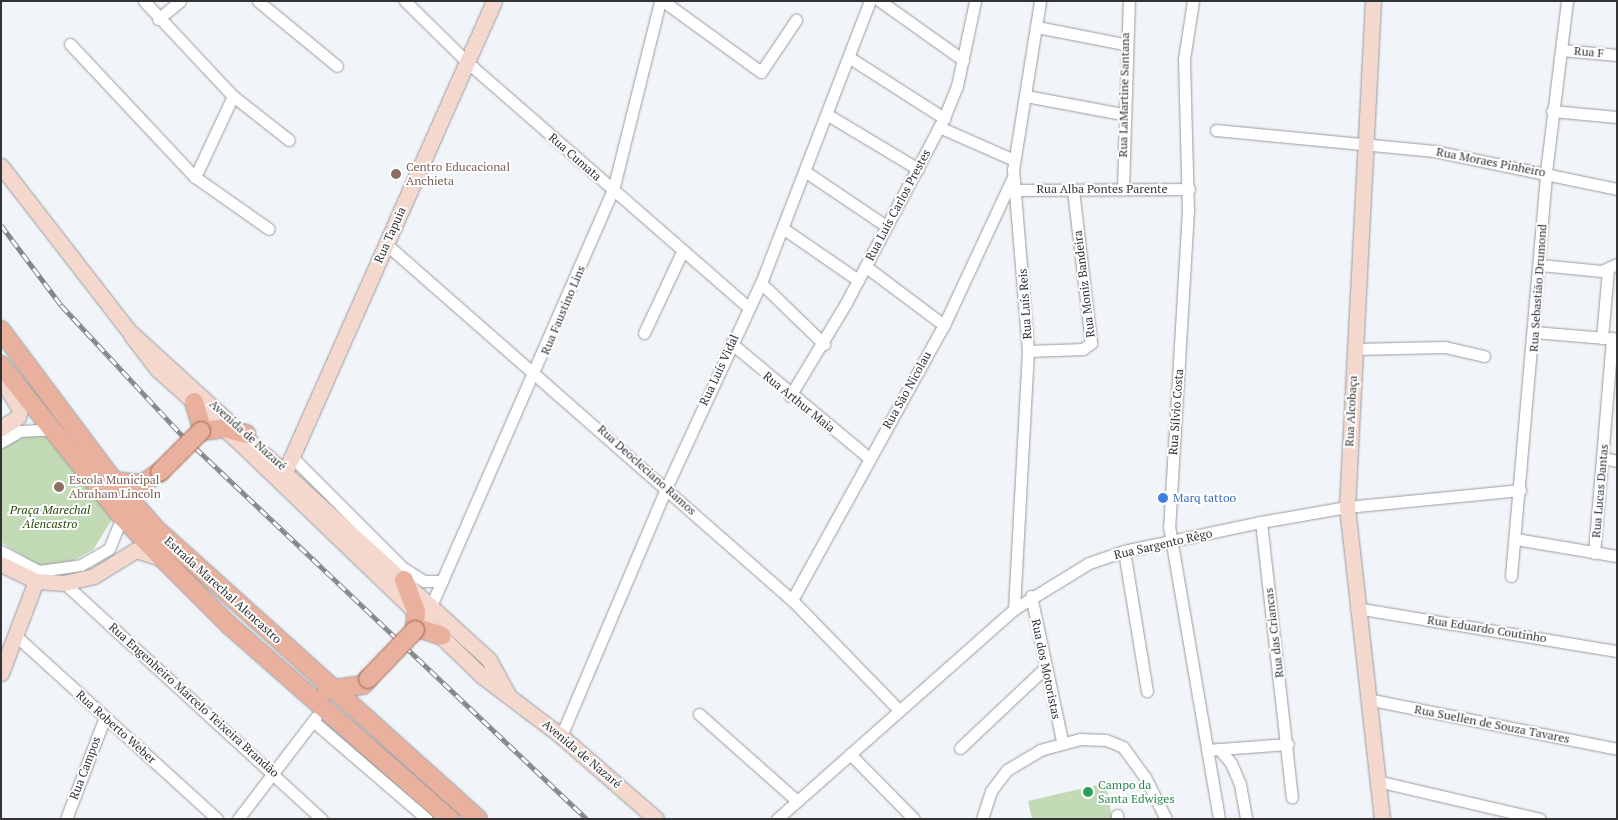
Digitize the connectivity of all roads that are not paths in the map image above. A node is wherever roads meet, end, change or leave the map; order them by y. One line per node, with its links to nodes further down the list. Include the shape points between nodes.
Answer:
1 (144, 1): 15 (street)
2 (180, 1): 15 (street)
3 (258, 1): 25 (street)
4 (405, 1): 24 (street, Rua Cumata)
5 (494, 1): 24 (main road, Rua Tapuia)
6 (661, 1): 16 (street, via 761,72); 47 (street, Rua Faustino Lins)
7 (870, 1): 22 (street, Rua Luís Vidal)
8 (880, 1): 23 (street)
9 (975, 1): 23 (street, Rua Luis Carlos Prestes)
10 (1040, 1): 17 (street, Rua Luís Reis)
11 (1129, 1): 19 (street, Rua LaMartine Santana)
12 (1193, 1): 45 (street, Rua Sílvio Costa, via 1184,59)
13 (1373, 1): 35 (main road, Rua Alcobaça)
14 (1567, 1): 20 (street, Rua Sebastião Drumond)
15 (158, 20): 26 (street)
16 (796, 20)
17 (1037, 27): 19 (street); 27 (street, Rua Luís Reis)
18 (70, 44): 41 (street)
19 (1124, 44): 29 (street, Rua LaMartine Santana)
20 (1561, 50): 21 (street, Rua F); 28 (street, Rua Sebastião Drumond)
21 (1617, 55)
22 (850, 58): 30 (street, Rua Luís Vidal); 32 (street)
23 (963, 60): 32 (street, Rua Luis Carlos Prestes)
24 (467, 62): 47 (street, Rua Cumata); 52 (main road, Rua Tapuia)
25 (337, 66)
26 (234, 96): 34 (street); 41 (street)
27 (1026, 96): 29 (street); 36 (street, Rua Luís Reis)
28 (1552, 111): 31 (street); 40 (street, Rua Sebastião Drumond)
29 (1122, 114): 43 (street, Rua LaMartine Santana)
30 (828, 115): 38 (street); 39 (street, Rua Luís Vidal)
31 (1617, 117)
32 (941, 122): 36 (street); 38 (street, Rua Luis Carlos Prestes)
33 (1216, 130): 35 (street, Rua Moraes Pinheiro)
34 (289, 140)
35 (1364, 141): 40 (street, Rua Moraes Pinheiro); 69 (main road, Rua Alcobaça)
36 (1014, 160): 42 (street, Rua Luís Reis)
37 (1, 166): 62 (main road, Avenida de Nazaré)
38 (918, 169): 49 (street, Rua Luis Carlos Prestes)
39 (806, 172): 49 (street); 51 (street, Rua Luís Vidal)
40 (1546, 172): 46 (street, Rua Moraes Pinheiro); 54 (street, Rua Sebastião Drumond)
41 (195, 177): 50 (street)
42 (1014, 177): 48 (street, Rua Luís Reis); 60 (street, Rua São Nicolau)
43 (1123, 188): 44 (street, Rua Alba Pontes Parente); 45 (street, Rua Alba Pontes Parente)
44 (1073, 189): 48 (street, Rua Alba Pontes Parente); 68 (street, Rua Moniz Bandeira, via 1092,343 1083,350)
45 (1189, 189): 94 (street, Rua Sílvio Costa)
46 (1617, 189)
47 (613, 190): 53 (street, Rua Cumata); 72 (street, Rua Faustino Lins)
48 (1015, 190): 68 (street, Rua Luís Reis)
49 (886, 226): 55 (street, Rua Luis Carlos Prestes)
50 (268, 229)
51 (784, 229): 57 (street); 58 (street, Rua Luís Vidal)
52 (386, 244): 72 (street, Rua Deocleciano Ramos); 86 (main road, Rua Tapuia)
53 (682, 252): 59 (street, Rua Cumata); 63 (street)
54 (1540, 265): 56 (street); 64 (street, Rua Sebastião Drumond)
55 (865, 266): 57 (street, Rua Luis Carlos Prestes); 60 (street)
56 (1612, 267): 65 (street, Rua Lucas Dantas)
57 (858, 280): 67 (street, Rua Luis Carlos Prestes)
58 (761, 283): 59 (street, Rua Luís Vidal); 67 (street)
59 (748, 308): 66 (street, Rua Luís Vidal)
60 (944, 325): 83 (street, Rua São Nicolau)
61 (1, 330): 87 (main road, Estrada Marechal Alencastro)
62 (128, 330): 76 (main road, Avenida de Nazaré, via 158,370); 81 (main road, Avenida de Nazaré)
63 (644, 332)
64 (1534, 332): 65 (street); 89 (street, Rua Sebastião Drumond)
65 (1610, 339): 75 (street, Rua Lucas Dantas)
66 (731, 343): 74 (street, Rua Arthur Maia); 88 (street, Rua Luís Vidal)
67 (824, 344): 74 (street, Rua Luis Carlos Prestes)
68 (1028, 350): 112 (street, Rua Luís Reis)
69 (1354, 350): 70 (street, via 1445,347); 90 (main road, Rua Alcobaça)
70 (1484, 356)
71 (1, 365): 79 (main road, Estrada Marechal Alencastro)
72 (536, 372): 88 (street, Rua Deocleciano Ramos); 106 (street, Rua Faustino Lins)
73 (1, 380): 77 (main road, via 20,409 18,417)
74 (790, 396): 83 (street, Rua Arthur Maia)
75 (1613, 401): 84 (street, Rua Lucas Dantas)
76 (194, 402): 78 (main road, Avenida de Nazaré); 80 (main road)
77 (1, 428)
78 (224, 428): 80 (main road); 81 (main road); 110 (main road, Avenida de Nazaré)
79 (53, 429): 82 (street, via 28,429); 91 (main road, Estrada Marechal Alencastro)
80 (201, 430): 87 (main road, bridge, via 160,472 142,484)
81 (246, 434): 86 (main road, Avenida de Nazaré)
82 (1, 442)
83 (870, 458): 109 (street, Rua São Nicolau)
84 (1603, 458): 85 (street); 99 (street, Rua Lucas Dantas)
85 (1617, 461)
86 (289, 463): 105 (main road, Avenida de Nazaré); 106 (street, Avenida de Nazaré, via 403,568 424,581)
87 (114, 481): 121 (main road, Estrada Marechal Alencastro, via 156,529)
88 (667, 486): 109 (street, Rua Deocleciano Ramos); 130 (street, Rua Luís Vidal)
89 (1520, 490): 90 (street, Rua Sargento Rêgo); 93 (street, Rua Sebastião Drumond)
90 (1346, 507): 92 (street, Rua Sargento Rêgo); 111 (main road, Rua Alcobaça)
91 (122, 517): 95 (street); 101 (main road, Estrada Marechal Alencastro)
92 (1261, 522): 94 (street, Rua Sargento Rêgo); 132 (street, Rua das Criancas)
93 (1516, 539): 99 (street); 104 (street, Rua Sebastião Drumond)
94 (1170, 540): 98 (street, Rua Sargento Rêgo); 136 (street, Rua Sílvio Costa)
95 (109, 549): 96 (street); 103 (street, via 81,565)
96 (136, 550): 101 (main road); 107 (main road, via 94,576)
97 (1, 551): 103 (street)
98 (1124, 551): 108 (street, Rua Sargento Rêgo, via 1089,563); 122 (street)
99 (1594, 553): 100 (street)
100 (1617, 556)
101 (163, 559): 119 (main road, Estrada Marechal Alencastro)
102 (1, 564): 103 (main road)
103 (38, 576): 107 (main road); 114 (main road)
104 (1511, 576)
105 (404, 580): 110 (main road)
106 (442, 581): 110 (street, Rua Faustino Lins)
107 (64, 583): 138 (street, Rua Engenheiro Marcelo Teixeira Brandão)
108 (1031, 596): 112 (street, Rua Sargento Rêgo); 117 (street, Rua dos Motoristas)
109 (792, 600): 125 (street, Rua Deocleciano Ramos)
110 (423, 608): 113 (main road); 115 (main road, Avenida de Nazaré); 123 (main road, Avenida de Nazaré, via 489,660)
111 (1356, 608): 116 (street, Rua Eduardo Coutinho); 124 (main road, Rua Alcobaça)
112 (1014, 609): 125 (street, Rua Sargento Rêgo)
113 (416, 629): 115 (main road); 120 (main road, bridge)
114 (15, 635): 118 (main road); 129 (street, Rua Roberto Weber)
115 (442, 636): 123 (main road, Avenida de Nazaré, via 482,676)
116 (1617, 651)
117 (1046, 667): 131 (street, Rua dos Motoristas); 133 (street)
118 (1, 674)
119 (289, 678): 121 (main road, via 314,689); 126 (main road, Estrada Marechal Alencastro)
120 (366, 682): 121 (main road); 128 (main road)
121 (335, 690): 128 (main road, Estrada Marechal Alencastro)
122 (1147, 691)
123 (507, 692): 130 (main road, Avenida de Nazaré)
124 (1367, 699): 135 (street, Rua Suellen de Souza Tavares); 139 (main road, Rua Alcobaça)
125 (897, 708): 137 (street, Rua Sargento Rêgo)
126 (318, 714): 138 (street); 146 (street); 147 (main road, Estrada Marechal Alencastro)
127 (699, 714): 141 (street)
128 (361, 715): 148 (main road, Estrada Marechal Alencastro)
129 (105, 717): 142 (street, Rua Campos); 143 (street, Rua Roberto Weber)
130 (561, 736): 149 (main road, Avenida de Nazaré)
131 (1062, 741): 152 (street, via 1007,770 991,791); 153 (street, via 1106,740 1123,747 1145,777)
132 (1288, 744): 134 (street); 140 (street, Rua das Criancas)
133 (960, 748)
134 (1219, 749): 136 (street); 155 (street, via 1237,777)
135 (1617, 749)
136 (1207, 750): 154 (street, Rua Sílvio Costa)
137 (850, 754): 141 (street, Rua Sargento Rêgo); 151 (street)
138 (274, 773): 144 (street); 145 (street, Rua Engenheiro Marcelo Teixeira Brandão)
139 (1377, 781): 156 (main road, Rua Alcobaça); 157 (street)
140 (1292, 798)
141 (797, 801): 150 (street, Rua Sargento Rêgo)
142 (66, 819)
143 (217, 819)
144 (238, 819)
145 (322, 819)
146 (426, 819)
147 (450, 819)
148 (478, 819)
149 (656, 819)
150 (776, 819)
151 (914, 819)
152 (982, 819)
153 (1166, 819)
154 (1218, 819)
155 (1246, 819)
156 (1382, 819)
157 (1540, 819)

